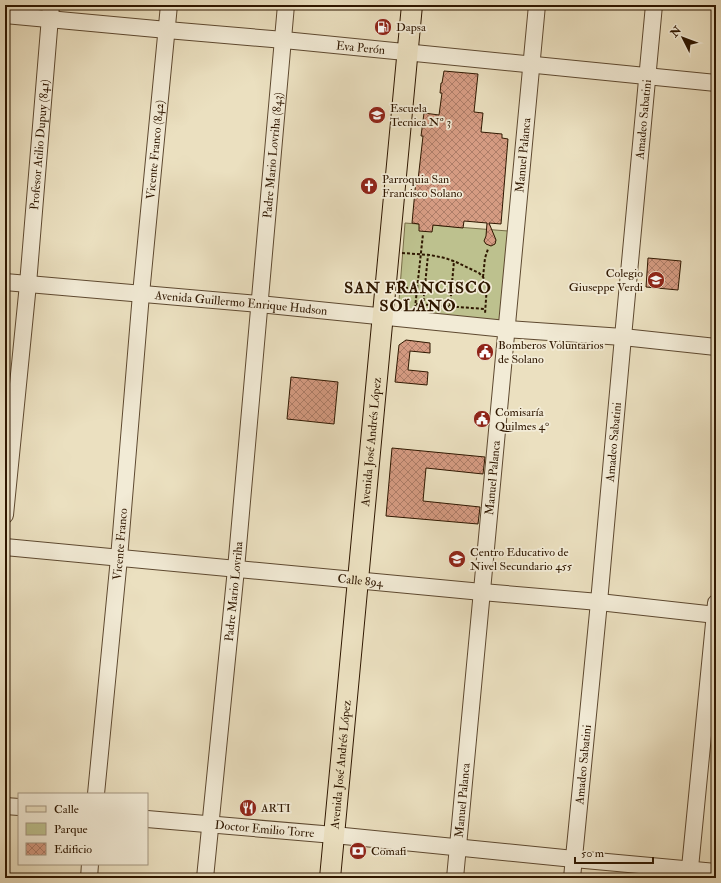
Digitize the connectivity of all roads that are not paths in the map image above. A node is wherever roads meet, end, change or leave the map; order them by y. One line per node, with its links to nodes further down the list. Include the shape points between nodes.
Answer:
1 (169, 5): 8 (street, Vicente Franco (842))
2 (286, 5): 9 (street, Padre Mario Lovriha (843))
3 (412, 5): 10 (main road, Avenida José Andrés López)
4 (537, 5): 11 (street, Manuel Palanca)
5 (654, 5): 12 (street, Amadeo Sabatini)
6 (50, 12): 7 (street, Eva Perón); 8 (street, Eva Perón); 15 (street, Profesor Atilio Dupuy (841))
7 (5, 15)
8 (167, 30): 9 (street, Eva Perón); 16 (street, Vicente Franco (842))
9 (284, 40): 10 (street, Eva Perón); 17 (street, Padre Mario Lovriha (843))
10 (408, 52): 11 (street, Eva Perón); 18 (main road, Avenida José Andrés López)
11 (532, 64): 12 (street, Eva Perón); 19 (street, Manuel Palanca)
12 (647, 76): 13 (street, Eva Perón); 20 (street, Amadeo Sabatini)
13 (716, 83)
14 (5, 282): 15 (street, Avenida Guillermo Enrique Hudson)
15 (28, 284): 16 (street, Avenida Guillermo Enrique Hudson); 22 (street, Profesor Atilio Dupuy (841))
16 (141, 294): 17 (street, Avenida Guillermo Enrique Hudson); 24 (street, Vicente Franco)
17 (259, 304): 18 (street, Avenida Guillermo Enrique Hudson); 25 (street, Padre Mario Lovriha)
18 (383, 317): 19 (street, Avenida Guillermo Enrique Hudson); 26 (main road, Avenida José Andrés López)
19 (506, 329): 20 (street, Avenida Guillermo Enrique Hudson); 27 (street, Manuel Palanca)
20 (623, 337): 21 (street, Avenida Guillermo Enrique Hudson); 28 (street, Amadeo Sabatini)
21 (716, 347)
22 (5, 515)
23 (5, 547): 24 (street, Calle 894)
24 (119, 558): 25 (street, Calle 894); 30 (street, Vicente Franco)
25 (236, 569): 26 (street, Calle 894); 34 (street, Padre Mario Lovriha)
26 (358, 580): 27 (street, Calle 894); 35 (main road, Avenida José Andrés López)
27 (482, 592): 28 (street, Calle 894); 36 (street, Manuel Palanca)
28 (599, 602): 29 (street, Calle 894); 37 (street, Amadeo Sabatini)
29 (716, 611): 40 (street)
30 (96, 793)
31 (5, 806): 32 (street)
32 (18, 807)
33 (148, 819): 34 (street, Doctor Emilio Torre)
34 (210, 825): 35 (street, Doctor Emilio Torre); 42 (street, Padre Mario Lovriha)
35 (334, 835): 36 (street, Doctor Emilio Torre); 43 (main road, Avenida José Andrés López)
36 (458, 848): 37 (street, Doctor Emilio Torre); 44 (street, Manuel Palanca)
37 (574, 859): 40 (street, Doctor Emilio Torre); 45 (street, Amadeo Sabatini)
38 (90, 865): 41 (street)
39 (716, 872): 40 (street, Doctor Emilio Torre)
40 (689, 874)
41 (88, 878)
42 (205, 878)
43 (330, 878)
44 (455, 878)
45 (572, 878)

